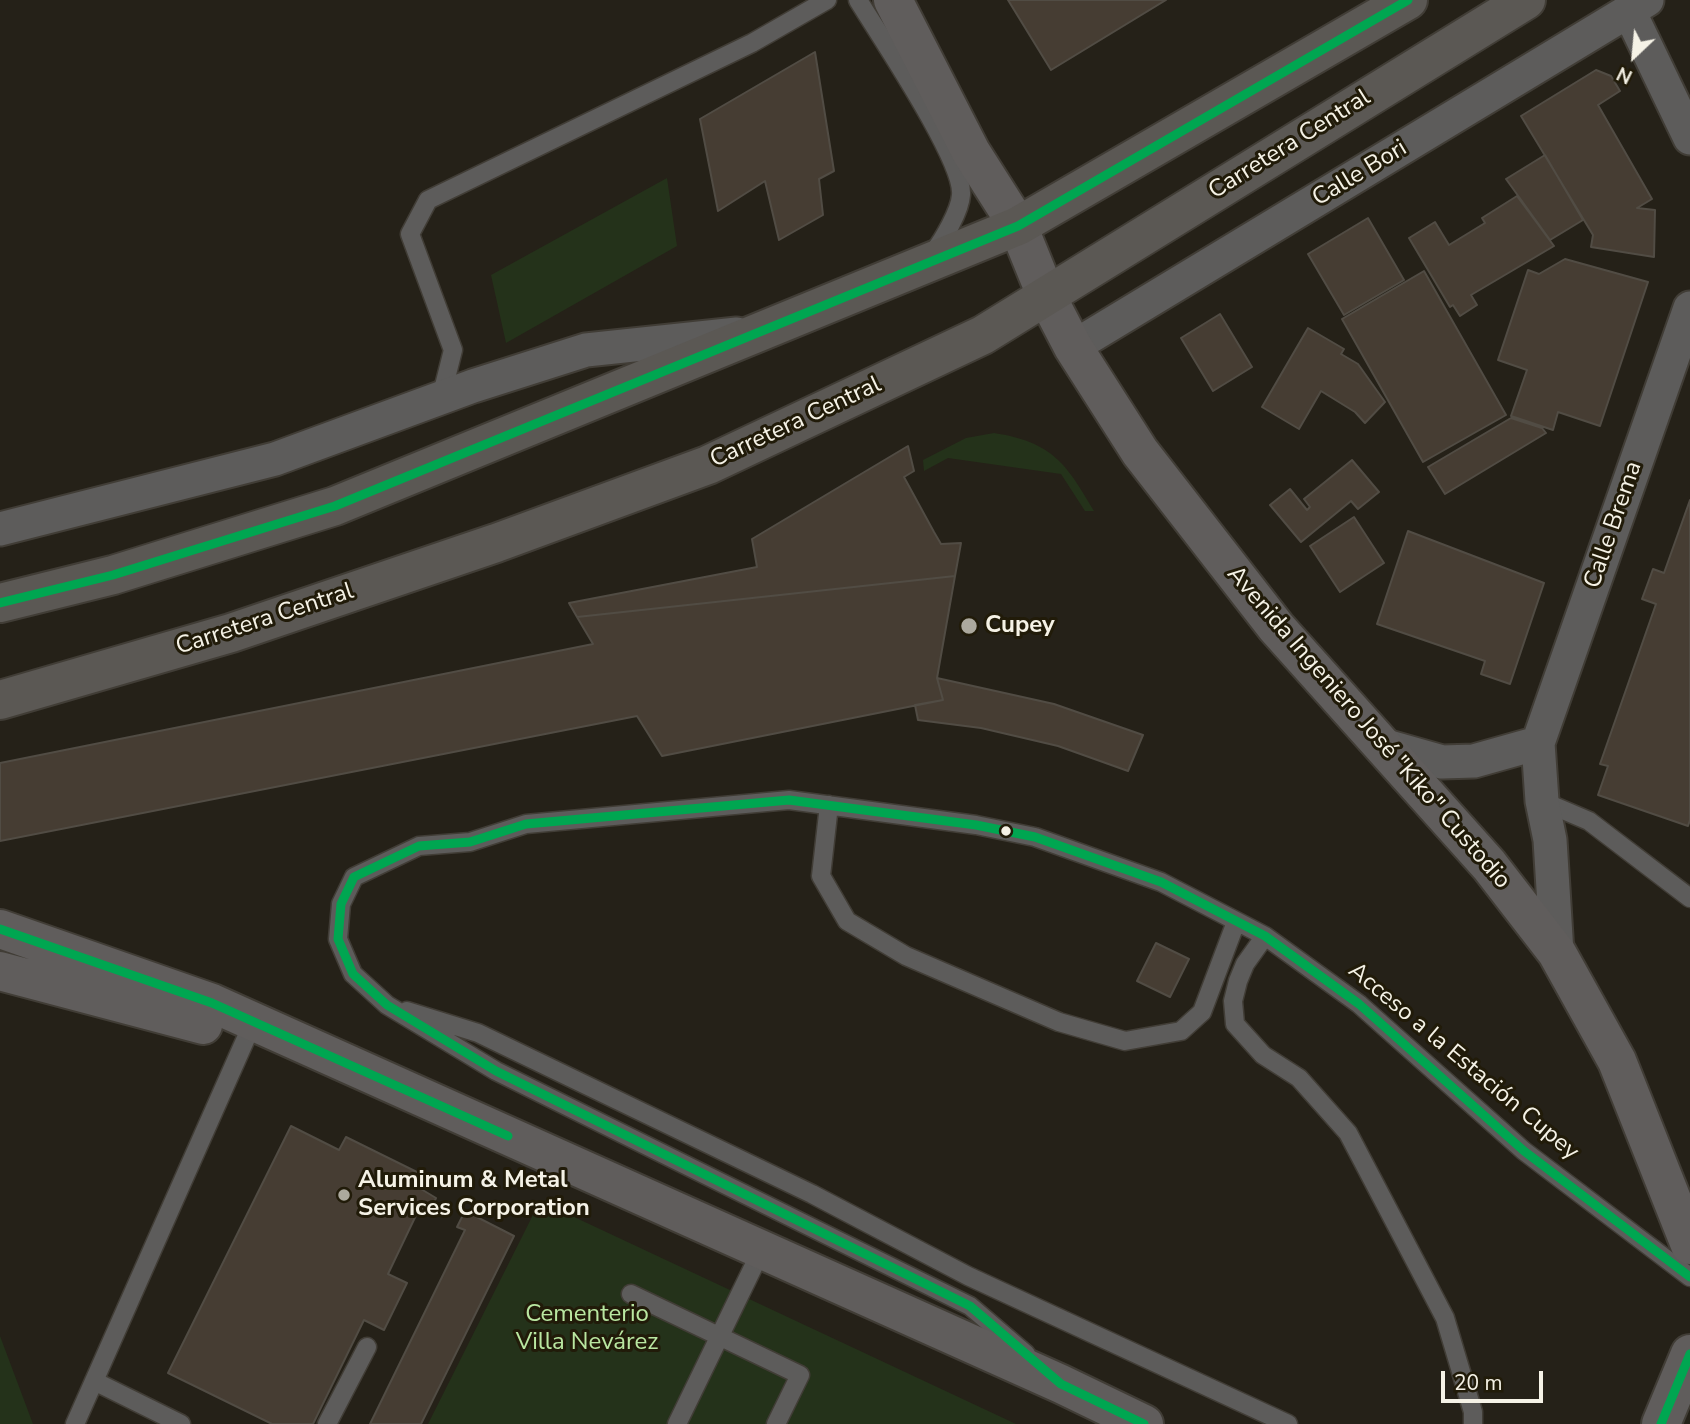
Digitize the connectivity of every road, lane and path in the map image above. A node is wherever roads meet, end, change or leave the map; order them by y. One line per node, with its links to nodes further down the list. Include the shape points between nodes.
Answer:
1 (827, 0): 15 (lane, via 752,43 428,200 410,234 453,350)
2 (858, 0): 9 (lane, via 952,157 961,195 944,237)
3 (893, 0): 8 (main road, Avenida Ingeniero José "Kiko" Custodio, via 971,152)
4 (1408, 0): 8 (highway)
5 (1526, 0): 10 (highway, Carretera Central)
6 (1638, 6): 7 (street); 13 (street, Calle Bori)
7 (1690, 138)
8 (1018, 226): 9 (highway); 10 (main road, Avenida Ingeniero José "Kiko" Custodio)
9 (924, 265): 12 (highway)
10 (1046, 295): 13 (main road, Avenida Ingeniero José "Kiko" Custodio); 18 (highway, Carretera Central, via 983,335 708,464 496,543 231,633)
11 (1690, 308): 14 (street, Calle Brema)
12 (761, 331): 15 (street, via 586,351); 17 (highway, via 335,506 113,575)
13 (1073, 347): 20 (main road, Avenida Ingeniero José "Kiko" Custodio, via 1140,452 1230,570)
14 (1683, 350): 19 (street, Calle Brema)
15 (441, 398): 16 (street, via 275,459)
16 (0, 529)
17 (0, 603)
18 (0, 700)
19 (1538, 743): 20 (street, via 1464,762 1441,762); 21 (street)
20 (1382, 746): 27 (main road, Avenida Ingeniero José "Kiko" Custodio, via 1489,864)
21 (1542, 801): 23 (lane, via 1589,821); 27 (street, via 1550,840)
22 (829, 806): 24 (lane, Acceso a la Estación Cupey, via 1035,837 1161,882); 24 (lane, via 821,876 847,921 906,956 1059,1022 1125,1041 1181,1031 1202,1012); 29 (lane, Acceso a la Estación Cupey, via 789,800 526,824 470,842 419,846 354,877 341,904 338,939 353,974)
23 (1690, 898)
24 (1236, 922): 26 (lane, Acceso a la Estación Cupey)
25 (0, 929): 31 (main road, via 212,1003)
26 (1265, 936): 34 (lane, Acceso a la Estación Cupey, via 1359,1004 1524,1151); 48 (lane, via 1238,981 1233,1001 1235,1024 1263,1055 1299,1078 1348,1133 1445,1318 1474,1412)
27 (1557, 953): 32 (main road, Avenida Ingeniero José "Kiko" Custodio, via 1617,1061)
28 (0, 971): 30 (main road)
29 (387, 1005): 40 (lane, via 496,1071 970,1306); 47 (lane, via 478,1033 812,1194 968,1276)
30 (247, 1036): 31 (main road); 39 (lane)
31 (341, 1060): 33 (main road)
32 (1690, 1245)
33 (761, 1251): 36 (lane); 40 (main road)
34 (1690, 1277)
35 (631, 1294): 36 (lane)
36 (719, 1336): 45 (lane); 46 (lane, via 800,1376)
37 (367, 1347): 44 (lane)
38 (1690, 1354): 49 (main road)
39 (94, 1381): 42 (lane); 43 (lane)
40 (1061, 1384): 41 (main road)
41 (1131, 1421)
42 (75, 1424)
43 (181, 1424)
44 (327, 1424)
45 (677, 1424)
46 (776, 1424)
47 (1288, 1424)
48 (1473, 1424)
49 (1661, 1424)

